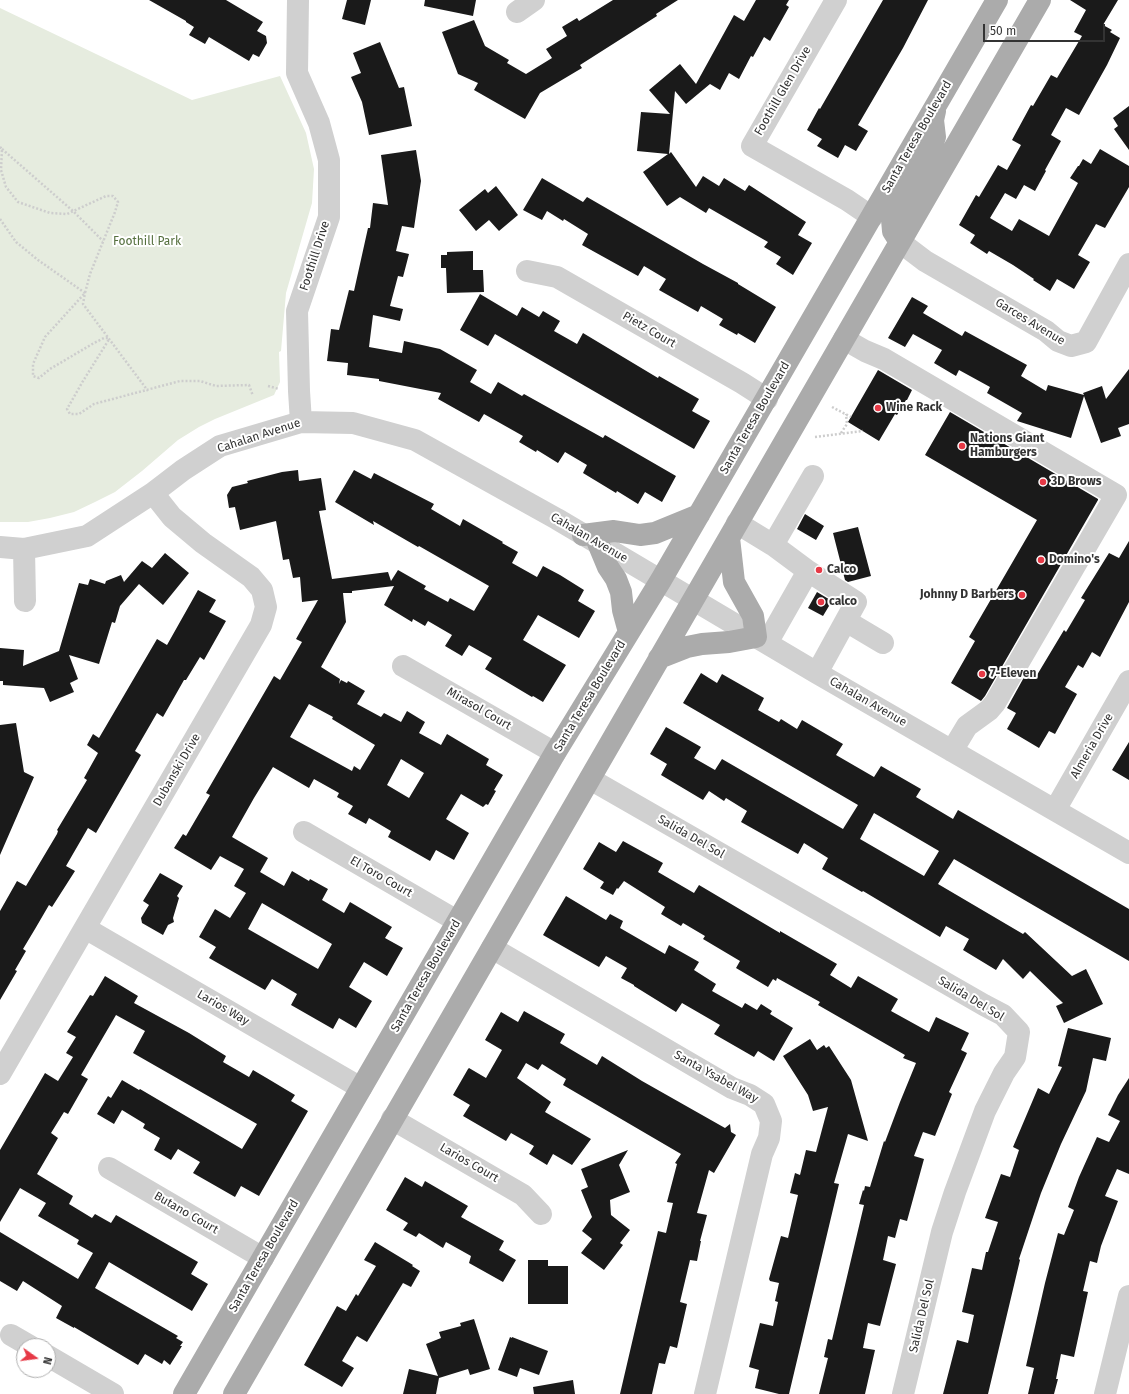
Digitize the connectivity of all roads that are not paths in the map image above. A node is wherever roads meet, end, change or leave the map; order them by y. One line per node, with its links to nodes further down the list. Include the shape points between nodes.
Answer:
1 (298, 0): 12 (street, Foothill Drive, via 297,73 319,123 329,160 329,217 297,311)
2 (836, 0): 6 (street, Foothill Glen Drive, via 752,146)
3 (997, 0): 5 (main road, Santa Teresa Boulevard)
4 (1040, 0): 7 (main road)
5 (937, 104): 6 (main road, Santa Teresa Boulevard); 7 (main road, via 933,120 935,137 932,145 892,219 893,231)
6 (872, 217): 11 (main road, Santa Teresa Boulevard)
7 (900, 242): 8 (street, Garces Avenue, via 925,261 1058,341 1071,346 1086,342); 10 (main road)
8 (1129, 264)
9 (528, 271): 11 (street, Pietz Court, via 557,277)
10 (844, 339): 16 (main road); 33 (street, via 884,359 1116,495 995,703 966,726)
11 (767, 399): 15 (main road, Santa Teresa Boulevard)
12 (301, 422): 14 (street, Cahalan Avenue, via 220,446); 17 (street, Cahalan Avenue, via 353,423 415,440)
13 (813, 476): 18 (street)
14 (153, 493): 20 (street, Cahalan Avenue, via 87,536); 40 (street, Dubanski Drive, via 172,517 203,544 251,576 262,590 266,607 261,625)
15 (698, 515): 17 (main road, via 655,534 640,535 614,531); 22 (main road, Santa Teresa Boulevard)
16 (733, 531): 18 (street); 23 (main road); 27 (main road, via 734,582 753,616)
17 (590, 539): 22 (street, Cahalan Avenue); 26 (main road, via 621,592)
18 (774, 545): 21 (street)
19 (0, 547): 20 (street, Cahalan Avenue)
20 (24, 549): 24 (street)
21 (808, 571): 25 (street, via 856,602); 27 (street)
22 (661, 580): 23 (street, Cahalan Avenue); 26 (main road, Santa Teresa Boulevard)
23 (692, 599): 27 (street, Cahalan Avenue); 29 (main road)
24 (25, 601)
25 (846, 621): 28 (street); 31 (street)
26 (629, 632): 34 (main road, Santa Teresa Boulevard)
27 (762, 640): 29 (main road, via 702,644); 31 (street, Cahalan Avenue)
28 (883, 643)
29 (659, 658): 35 (main road)
30 (403, 666): 34 (street, Mirasol Court)
31 (817, 673): 33 (street, Cahalan Avenue)
32 (1129, 681): 36 (street, Almeria Drive)
33 (952, 751): 36 (street, Cahalan Avenue)
34 (555, 753): 39 (main road, Santa Teresa Boulevard)
35 (590, 779): 41 (main road); 56 (street, Salida Del Sol, via 1003,1015 1019,1032 1015,1056 986,1111 950,1206)
36 (1055, 810): 38 (street, Cahalan Avenue)
37 (304, 832): 39 (street, El Toro Court)
38 (1129, 853)
39 (457, 921): 43 (main road, Santa Teresa Boulevard)
40 (85, 928): 42 (street, Dubanski Drive); 43 (street, Larios Way)
41 (492, 948): 44 (main road); 55 (street, Santa Ysabel Way, via 732,1088 764,1104 771,1121 769,1138 762,1154)
42 (0, 1074)
43 (361, 1088): 47 (main road, Santa Teresa Boulevard)
44 (392, 1119): 46 (street, Larios Court, via 524,1195); 54 (main road)
45 (109, 1168): 47 (street, Butano Court)
46 (541, 1214)
47 (263, 1258): 53 (main road, Santa Teresa Boulevard)
48 (1129, 1296): 57 (street)
49 (12, 1335): 50 (street)
50 (17, 1338)
51 (56, 1361): 52 (street)
52 (113, 1394)
53 (184, 1394)
54 (234, 1394)
55 (705, 1394)
56 (903, 1394)
57 (1105, 1394)

